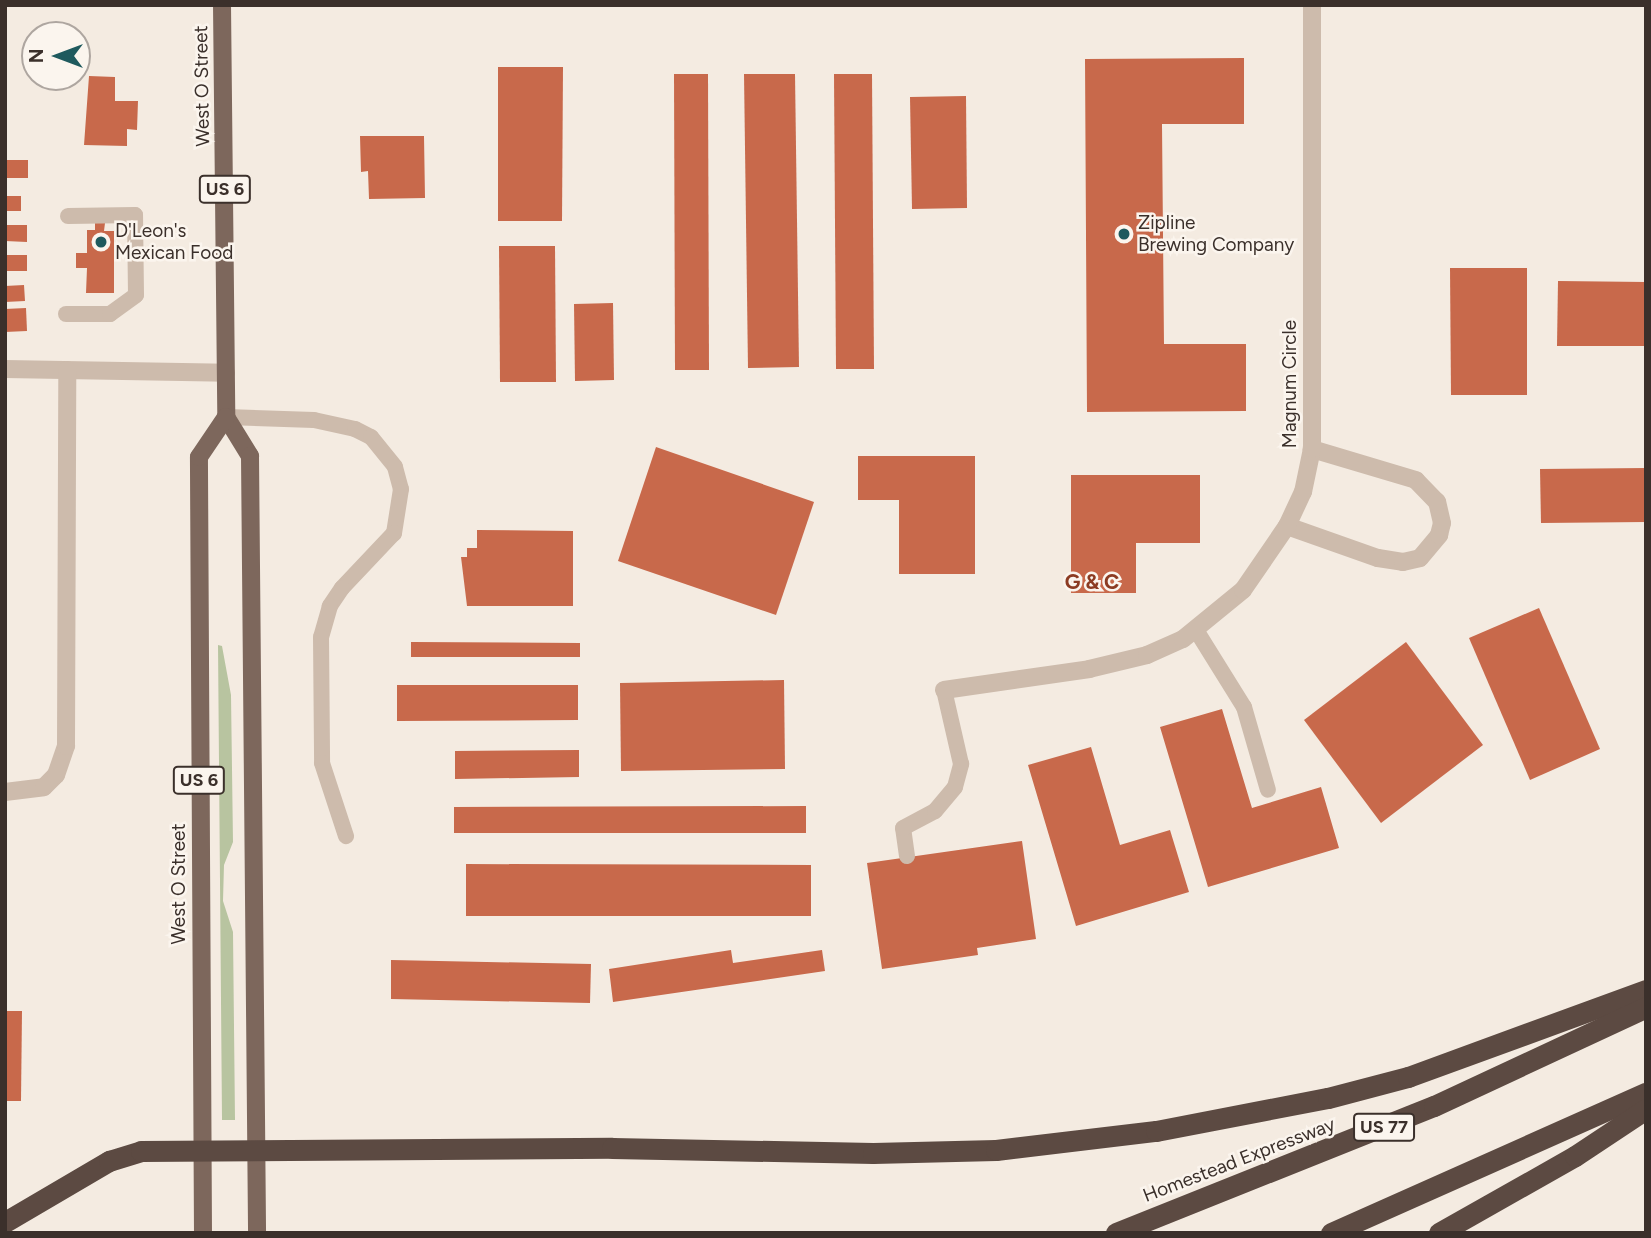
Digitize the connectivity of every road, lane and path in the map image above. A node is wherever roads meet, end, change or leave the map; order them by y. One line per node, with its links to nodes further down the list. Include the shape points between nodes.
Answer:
1 (222, 5): 7 (main road, West O Street / US 6)
2 (1312, 5): 9 (street, Magnum Circle)
3 (68, 216): 4 (lane, via 135,215 136,295 110,314)
4 (66, 314)
5 (5, 369): 6 (street)
6 (67, 370): 7 (street); 14 (street, via 66,746 56,775 37,790)
7 (226, 373): 8 (main road, West O Street / US 6)
8 (226, 418): 15 (lane, via 291,418 347,426 371,437 395,467 401,489 394,533 342,588 330,606 321,637 322,763); 21 (main road, West O Street / US 6, via 199,457); 22 (main road, US 6, via 250,456)
9 (1312, 449): 10 (street, Magnum Circle, via 1303,492); 10 (street, via 1416,480 1437,502 1442,523 1439,536 1420,558 1403,562 1378,558)
10 (1287, 526): 11 (street, Magnum Circle, via 1243,590)
11 (1196, 630): 12 (street, Magnum Circle, via 1147,655 1118,663); 13 (lane, via 1244,707)
12 (944, 690): 16 (lane, via 961,764 955,787 935,811 903,828)
13 (1268, 790)
14 (5, 792)
15 (346, 836)
16 (907, 856)
17 (1646, 990): 22 (highway, via 1408,1077 1341,1095 1238,1118 1067,1144 873,1153 612,1148)
18 (1646, 1007): 26 (highway, Homestead Expressway / US 77, via 1434,1107)
19 (1646, 1093): 27 (highway)
20 (1646, 1109): 28 (highway, via 1575,1156)
21 (202, 1151): 22 (highway); 23 (highway, via 141,1151 109,1161); 24 (main road, West O Street / US 6)
22 (257, 1151): 25 (main road, US 6)
23 (5, 1222)
24 (203, 1233)
25 (257, 1233)
26 (1116, 1233)
27 (1331, 1233)
28 (1439, 1233)

